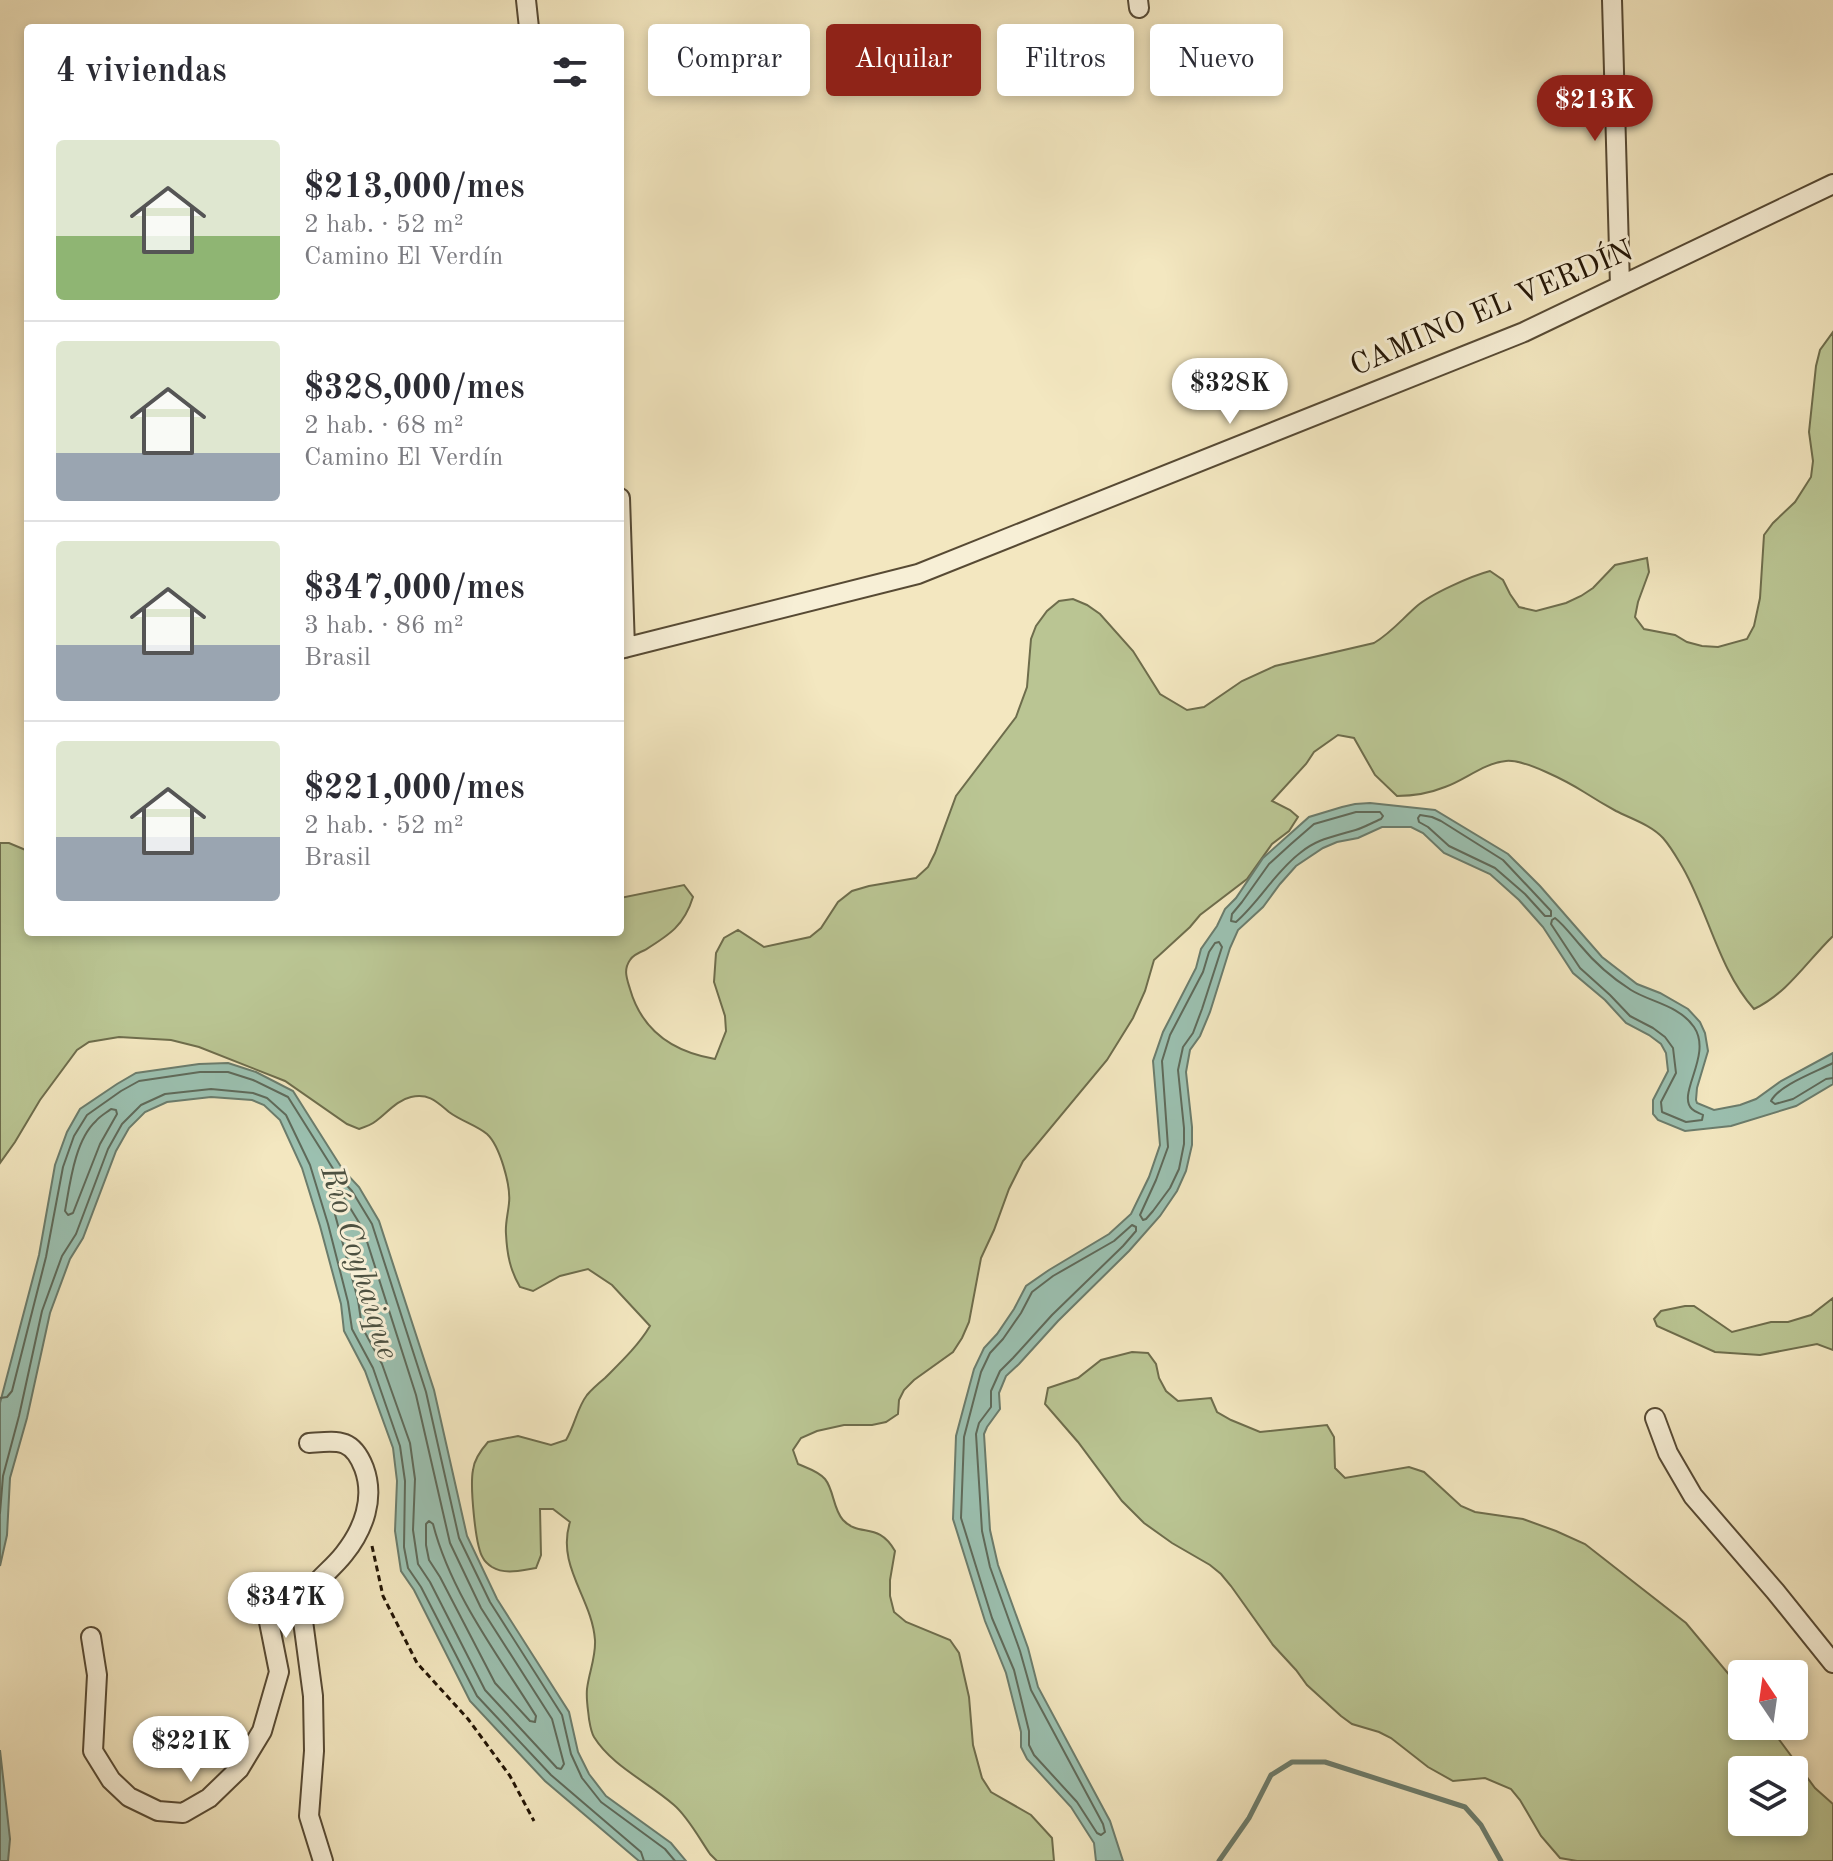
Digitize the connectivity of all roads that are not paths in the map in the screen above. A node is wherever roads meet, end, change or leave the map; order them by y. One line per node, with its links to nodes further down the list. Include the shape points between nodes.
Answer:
1 (526, 0): 3 (street)
2 (1612, 0): 5 (street)
3 (529, 24)
4 (1833, 184): 5 (street, CAMINO EL VERDÍN)
5 (1620, 286): 6 (street, CAMINO EL VERDÍN, via 1524,332 918,574)
6 (624, 648)
7 (1655, 1418): 11 (street, via 1693,1496)
8 (309, 1443): 12 (street, via 340,1441 358,1454 369,1482 366,1519 301,1606 313,1696 309,1816)
9 (273, 1609): 10 (street, via 268,1617 279,1672 262,1731 239,1769 209,1798 183,1813 158,1811 129,1797 93,1751 97,1675)
10 (91, 1637)
11 (1833, 1663)
12 (323, 1861)

